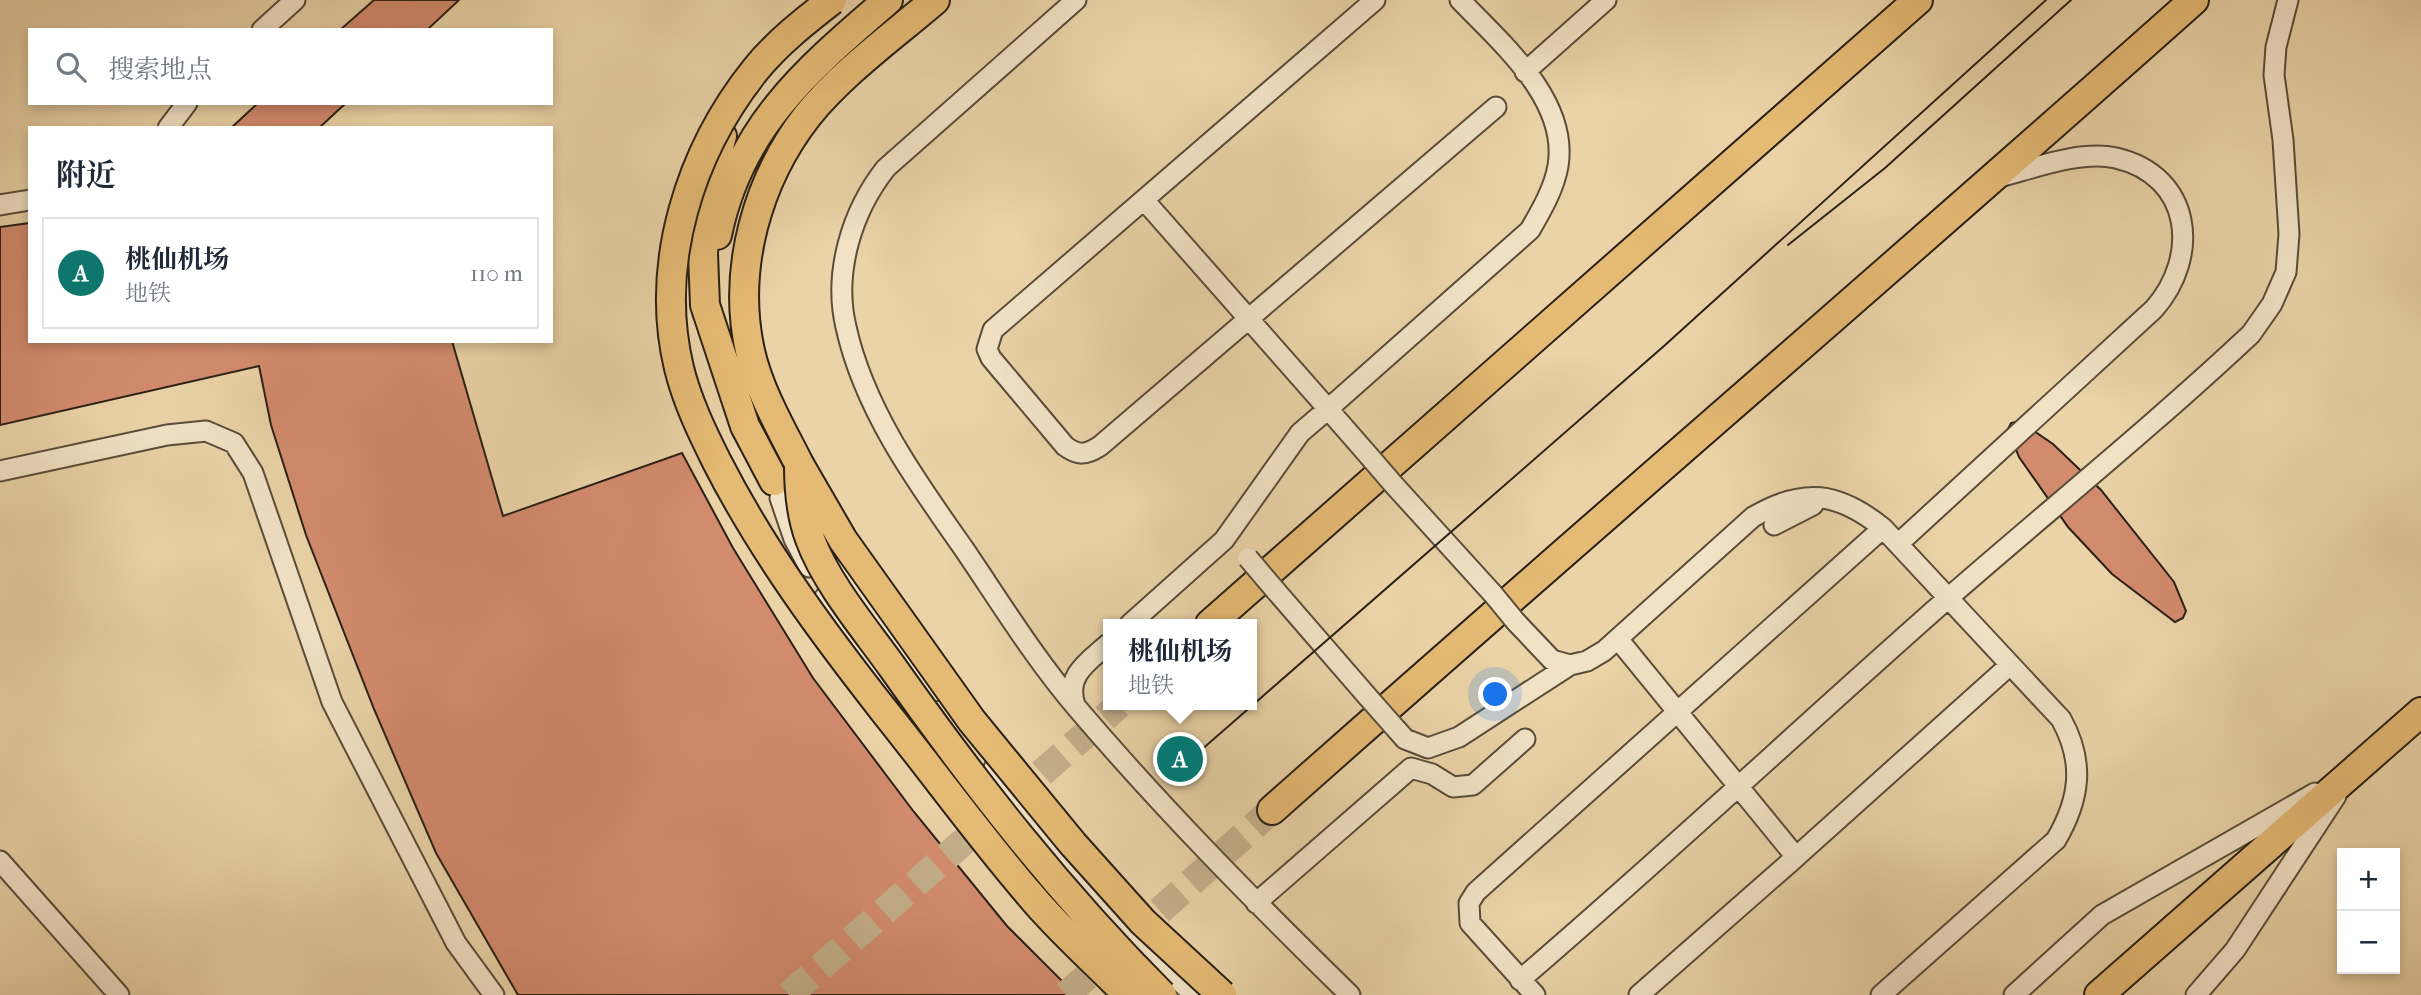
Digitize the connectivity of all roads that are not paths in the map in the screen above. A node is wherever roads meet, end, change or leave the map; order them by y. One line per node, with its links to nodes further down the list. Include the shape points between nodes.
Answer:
1 (295, 0): 13 (street)
2 (832, 0): 15 (highway, bridge, via 775,50)
3 (888, 0): 24 (highway, via 785,95 743,158 721,214 716,242)
4 (935, 0): 26 (highway, via 809,114 782,153 754,220 745,288 750,351)
5 (1076, 0): 41 (street, via 886,168 855,221 842,288 850,343 883,423 938,512)
6 (1375, 0): 21 (street)
7 (1606, 0): 14 (street)
8 (1918, 0): 12 (highway)
9 (2194, 0): 19 (highway)
10 (2288, 0): 34 (street, via 2274,75 2289,234 2286,272 2272,304 2251,334 2196,385)
11 (1469, 3): 14 (street)
12 (1890, 14): 36 (highway)
13 (264, 28)
14 (1525, 72): 25 (street, via 1550,113 1559,144 1558,167 1540,213 1530,230)
15 (733, 100): 24 (highway, bridge, via 707,189 705,305); 57 (highway, bridge, via 690,186 672,268 671,312 678,367 695,418 760,540 845,661 1032,898)
16 (185, 105): 18 (street)
17 (1496, 107): 23 (street)
18 (170, 126)
19 (1995, 178): 33 (street, via 2081,158 2116,158 2130,163 2158,180 2173,198 2184,235 2181,265 2174,284 2154,310); 47 (highway)
20 (28, 200): 22 (street)
21 (1144, 200): 23 (street); 23 (street, via 993,330 988,340 991,358 1065,446 1075,454 1100,446)
22 (0, 205)
23 (1248, 320): 25 (street)
24 (716, 334): 28 (highway, via 742,417)
25 (1328, 409): 32 (street, via 1300,432); 39 (street, bridge, via 1516,622 1552,660)
26 (799, 464): 58 (highway, bridge, via 800,503 809,538 877,646 1019,837 1069,898); 60 (highway, bridge, via 843,540 972,721 1135,912)
27 (0, 471): 51 (street, via 206,430 234,443 253,473 332,702 456,943)
28 (774, 481): 56 (street, via 794,539 827,600 930,755 1064,939); 59 (street, via 1091,895)
29 (1831, 499): 30 (street); 31 (street, via 1856,506); 37 (street, via 1804,497 1774,505 1754,517)
30 (1774, 525)
31 (1883, 528): 33 (street); 43 (street)
32 (1228, 535): 35 (street); 39 (street, bridge, via 1405,739 1428,748 1458,737)
33 (1898, 544): 34 (street)
34 (1948, 598): 40 (street); 46 (street)
35 (1136, 619)
36 (1216, 619)
37 (1618, 639): 39 (street, via 1587,660); 43 (street)
38 (1103, 649): 41 (street, via 1077,672 1071,684)
39 (1570, 665)
40 (2010, 665): 48 (street); 64 (street, via 2061,719 2072,738 2077,763 2071,814 2056,840)
41 (1075, 706): 50 (street)
42 (2421, 712): 45 (highway)
43 (1678, 714): 46 (street); 52 (street, via 1469,903 1470,923)
44 (1525, 739): 50 (street, via 1473,785 1453,787 1410,768)
45 (2353, 772): 65 (street, via 2102,915); 66 (highway); 67 (street, via 2235,950)
46 (1738, 789): 48 (street); 52 (street)
47 (1272, 810)
48 (1796, 857): 63 (street)
49 (0, 861): 53 (street)
50 (1256, 903): 61 (street)
51 (476, 971): 54 (street); 55 (street)
52 (1520, 980): 62 (street)
53 (119, 995)
54 (477, 995)
55 (494, 995)
56 (1120, 995)
57 (1128, 995)
58 (1162, 995)
59 (1194, 995)
60 (1222, 995)
61 (1350, 995)
62 (1535, 995)
63 (1639, 995)
64 (1881, 995)
65 (2014, 995)
66 (2099, 995)
67 (2196, 995)

